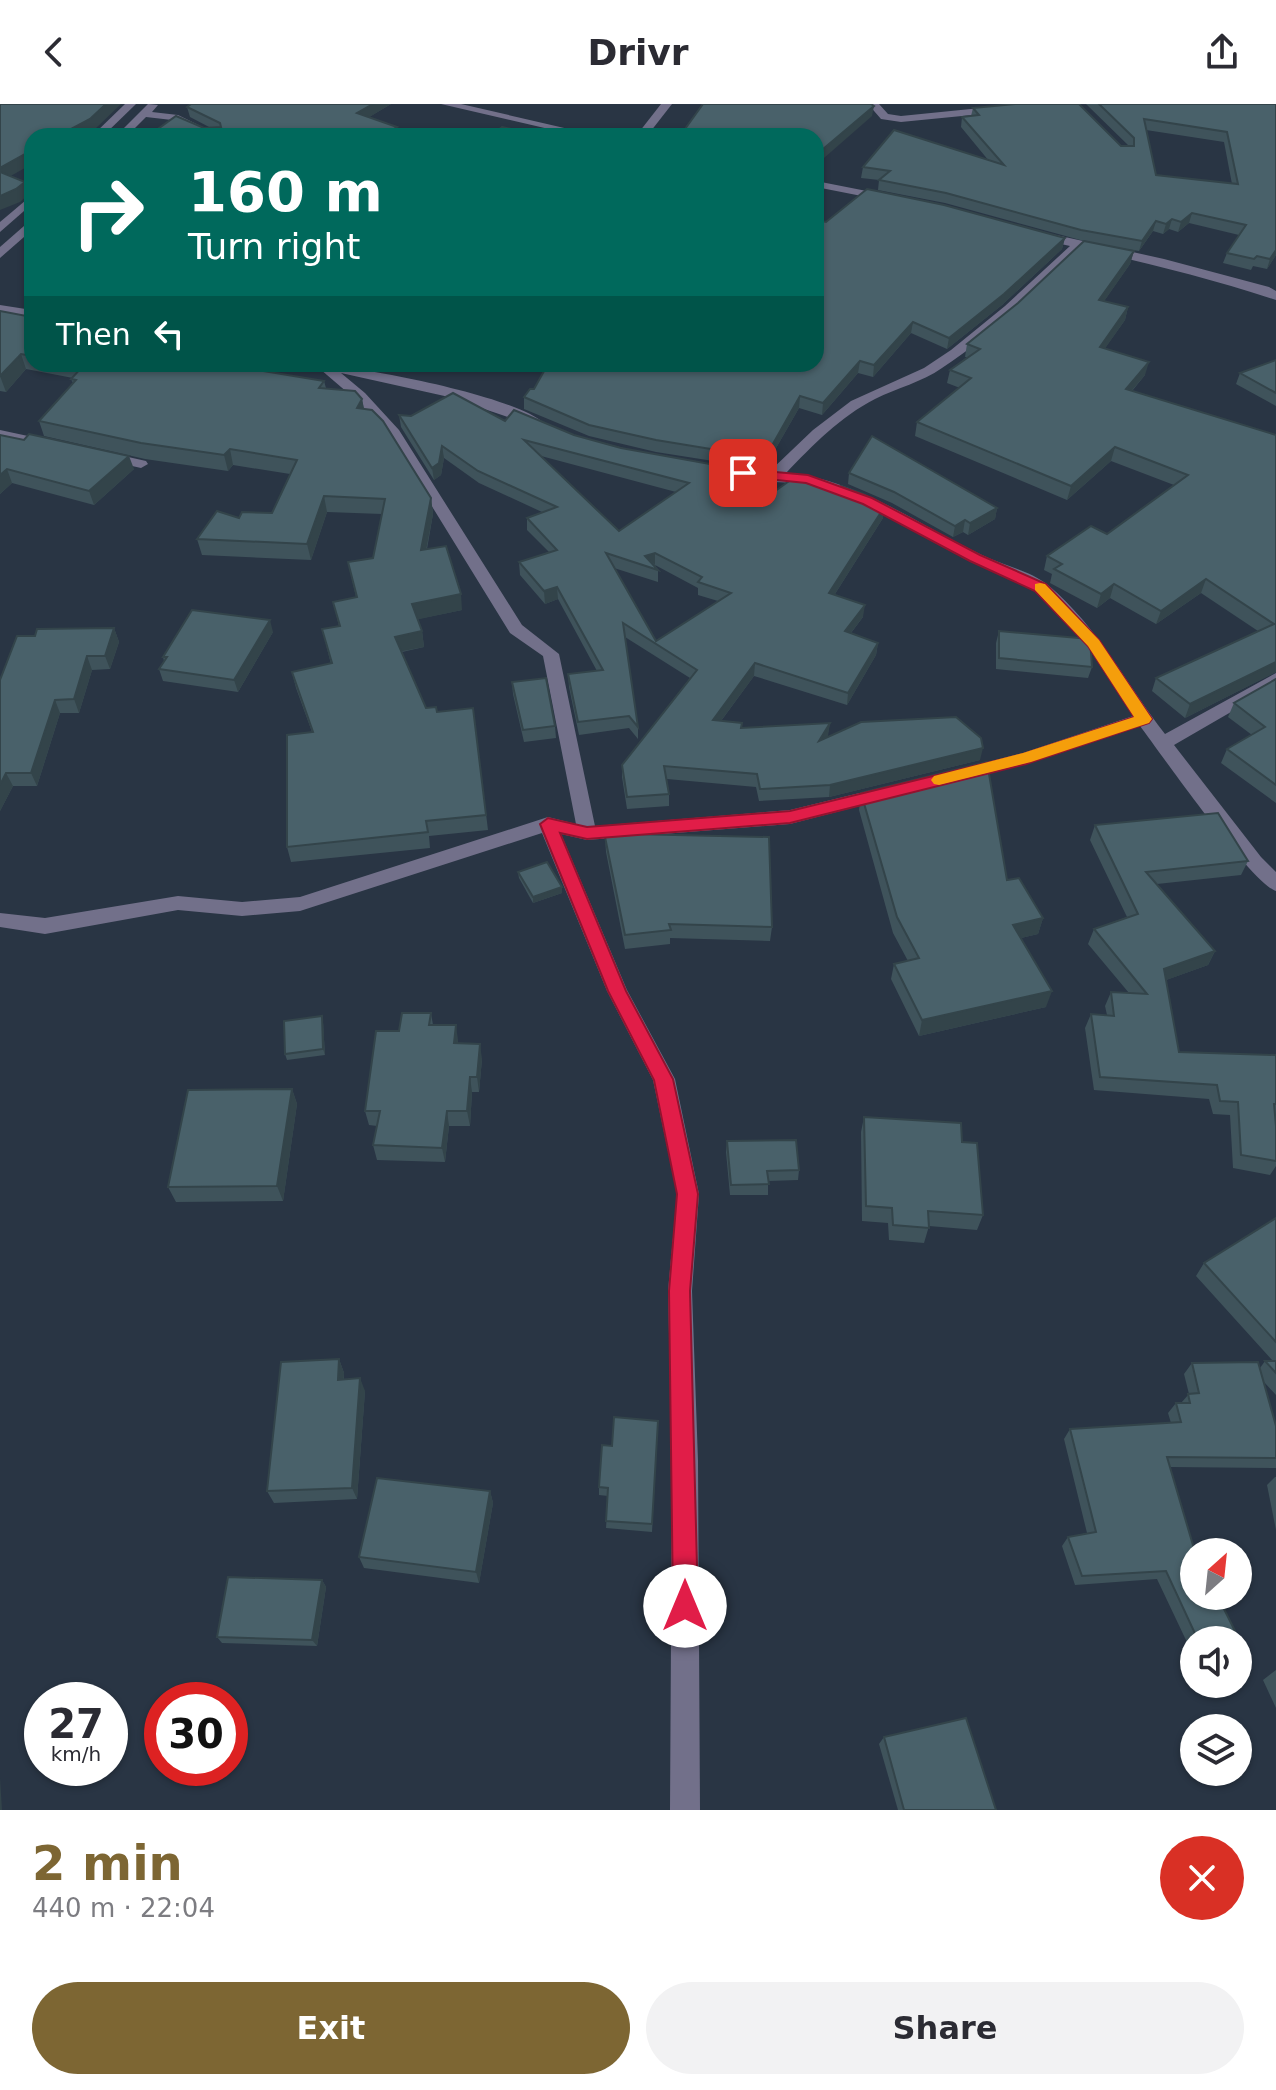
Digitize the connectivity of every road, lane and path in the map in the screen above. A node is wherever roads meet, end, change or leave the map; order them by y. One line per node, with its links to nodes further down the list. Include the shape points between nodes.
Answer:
1 (131, 104): 8 (street)
2 (154, 104): 7 (street)
3 (446, 104): 11 (street)
4 (667, 104): 12 (street)
5 (873, 104): 6 (street, via 885,117 901,119)
6 (1053, 104)
7 (144, 114): 9 (street); 10 (street, via 174,117)
8 (106, 128)
9 (129, 128)
10 (198, 128)
11 (557, 128)
12 (648, 128)
13 (824, 186): 14 (street)
14 (898, 201)
15 (24, 205): 16 (street)
16 (1, 227)
17 (1018, 230): 19 (street)
18 (24, 231): 20 (street)
19 (1077, 246): 21 (street, via 1164,263); 30 (street, via 935,368 868,397 824,424)
20 (0, 254)
21 (1276, 296)
22 (0, 309): 23 (street)
23 (24, 313)
24 (327, 372): 37 (street, via 360,396 394,433 516,629 551,654)
25 (360, 372): 26 (street, via 488,402)
26 (554, 430)
27 (0, 434): 28 (street)
28 (141, 464)
29 (728, 471): 30 (street)
30 (772, 478): 32 (street, via 808,479 868,501 1041,587 1094,643)
31 (1276, 679): 33 (street)
32 (1144, 719): 33 (street); 34 (street, via 1026,758)
33 (1162, 744): 38 (street)
34 (937, 780)
35 (908, 788): 37 (street, via 790,817)
36 (548, 824): 37 (street); 39 (street, via 300,904 242,909 178,903 45,926); 40 (street, via 617,991 664,1079 688,1194 680,1291)
37 (587, 833)
38 (1276, 884)
39 (0, 920)
40 (685, 1810)

